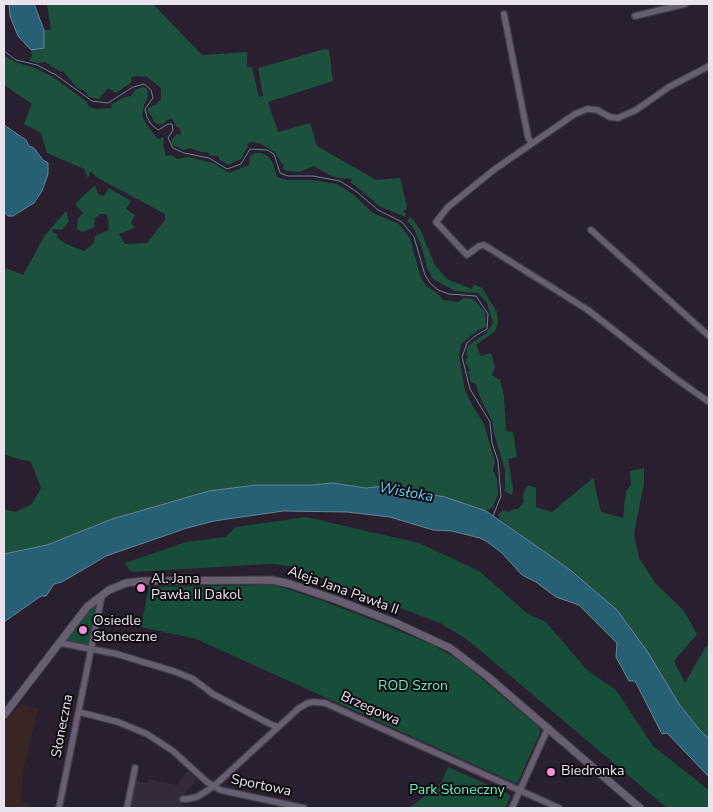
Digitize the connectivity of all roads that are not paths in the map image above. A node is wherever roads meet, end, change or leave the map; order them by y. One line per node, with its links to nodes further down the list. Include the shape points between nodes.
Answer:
1 (685, 4): 3 (street)
2 (504, 14): 5 (street)
3 (635, 16)
4 (709, 66): 5 (street, via 618,118 587,109)
5 (531, 143): 8 (street, via 448,207 436,222 467,255 484,245 588,310)
6 (590, 230): 7 (street)
7 (709, 336)
8 (709, 402)
9 (102, 594): 10 (street, Aleja Jana Pawła II, via 87,607); 11 (street, Słoneczna); 15 (street, Aleja Jana Pawła II, via 126,583 143,581 242,579 290,584 387,620 450,648)
10 (60, 643): 11 (street); 13 (street, Aleja Jana Pawła II)
11 (91, 649): 12 (street, Słoneczna); 14 (street, via 149,663 193,679 213,694)
12 (79, 712): 17 (street, Sportowa, via 147,734 173,751); 20 (street, Słoneczna)
13 (4, 715)
14 (278, 727): 17 (street, Sportowa); 18 (street, Brzegowa, via 308,703 325,703)
15 (548, 728): 18 (street); 25 (street, Aleja Jana Pawła II)
16 (135, 768): 21 (street)
17 (213, 787): 19 (street, Sportowa, via 197,797); 22 (street, Sportowa)
18 (520, 791): 23 (street); 24 (street, Brzegowa)
19 (182, 799)
20 (59, 808)
21 (127, 808)
22 (304, 808)
23 (512, 808)
24 (559, 808)
25 (640, 808)

